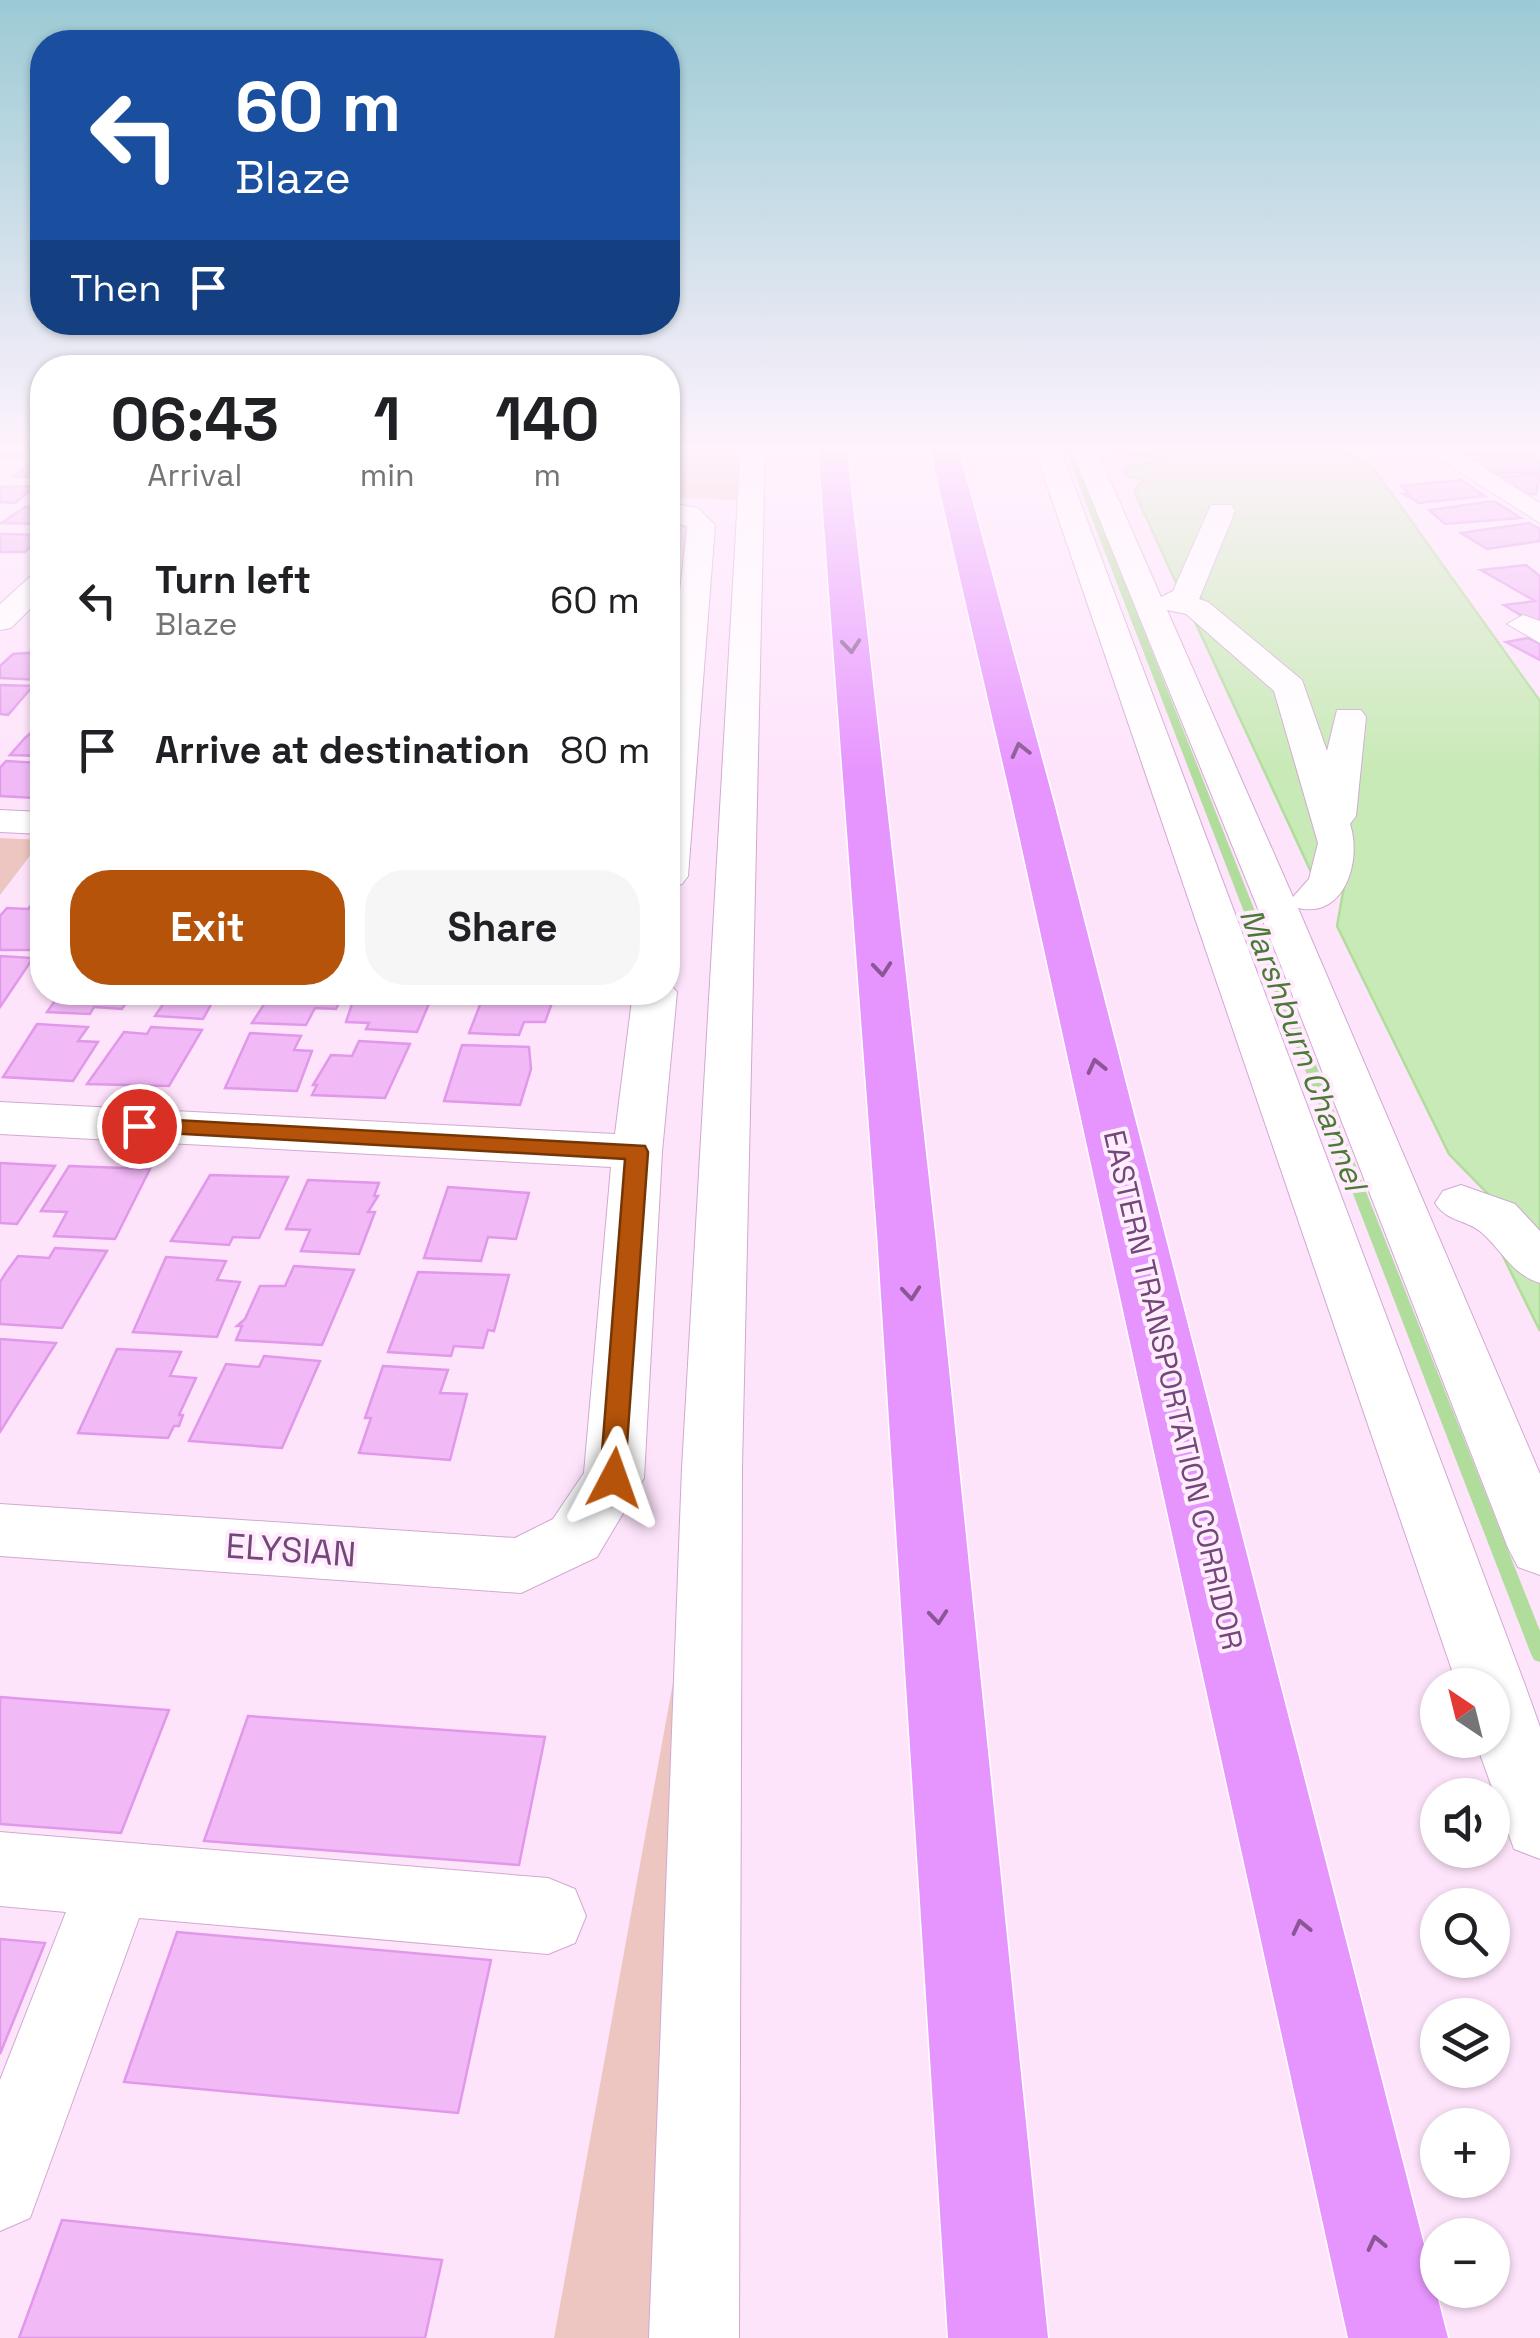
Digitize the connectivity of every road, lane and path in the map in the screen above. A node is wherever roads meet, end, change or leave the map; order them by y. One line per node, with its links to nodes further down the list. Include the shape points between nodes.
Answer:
1 (694, 553): 8 (street)
2 (749, 553): 28 (street, via 712,1468)
3 (842, 553): 29 (highway, one-way to 29)
4 (970, 553): 30 (highway, EASTERN TRANSPORTATION CORRIDOR, one-way to 4)
5 (1085, 553): 21 (street)
6 (1127, 553): 20 (street)
7 (1204, 553): 12 (street, via 1186,596 1173,602 1197,608 1290,687)
8 (680, 615)
9 (1349, 717): 12 (street)
10 (0, 821): 11 (street)
11 (30, 822)
12 (1334, 834): 13 (street, via 1328,883)
13 (1312, 899)
14 (653, 1005): 16 (street)
15 (0, 1118): 16 (street)
16 (637, 1152): 19 (street, ELYSIAN, via 614,1478 575,1538 521,1566)
17 (1461, 1203): 18 (street, via 1497,1218)
18 (1540, 1264)
19 (0, 1530)
20 (1540, 1548)
21 (1485, 1668)
22 (1510, 1739): 23 (street)
23 (1540, 1824)
24 (0, 1868): 25 (street)
25 (116, 1879): 26 (street); 27 (street)
26 (548, 1916)
27 (0, 2188)
28 (694, 2338)
29 (998, 2338)
30 (1398, 2338)

